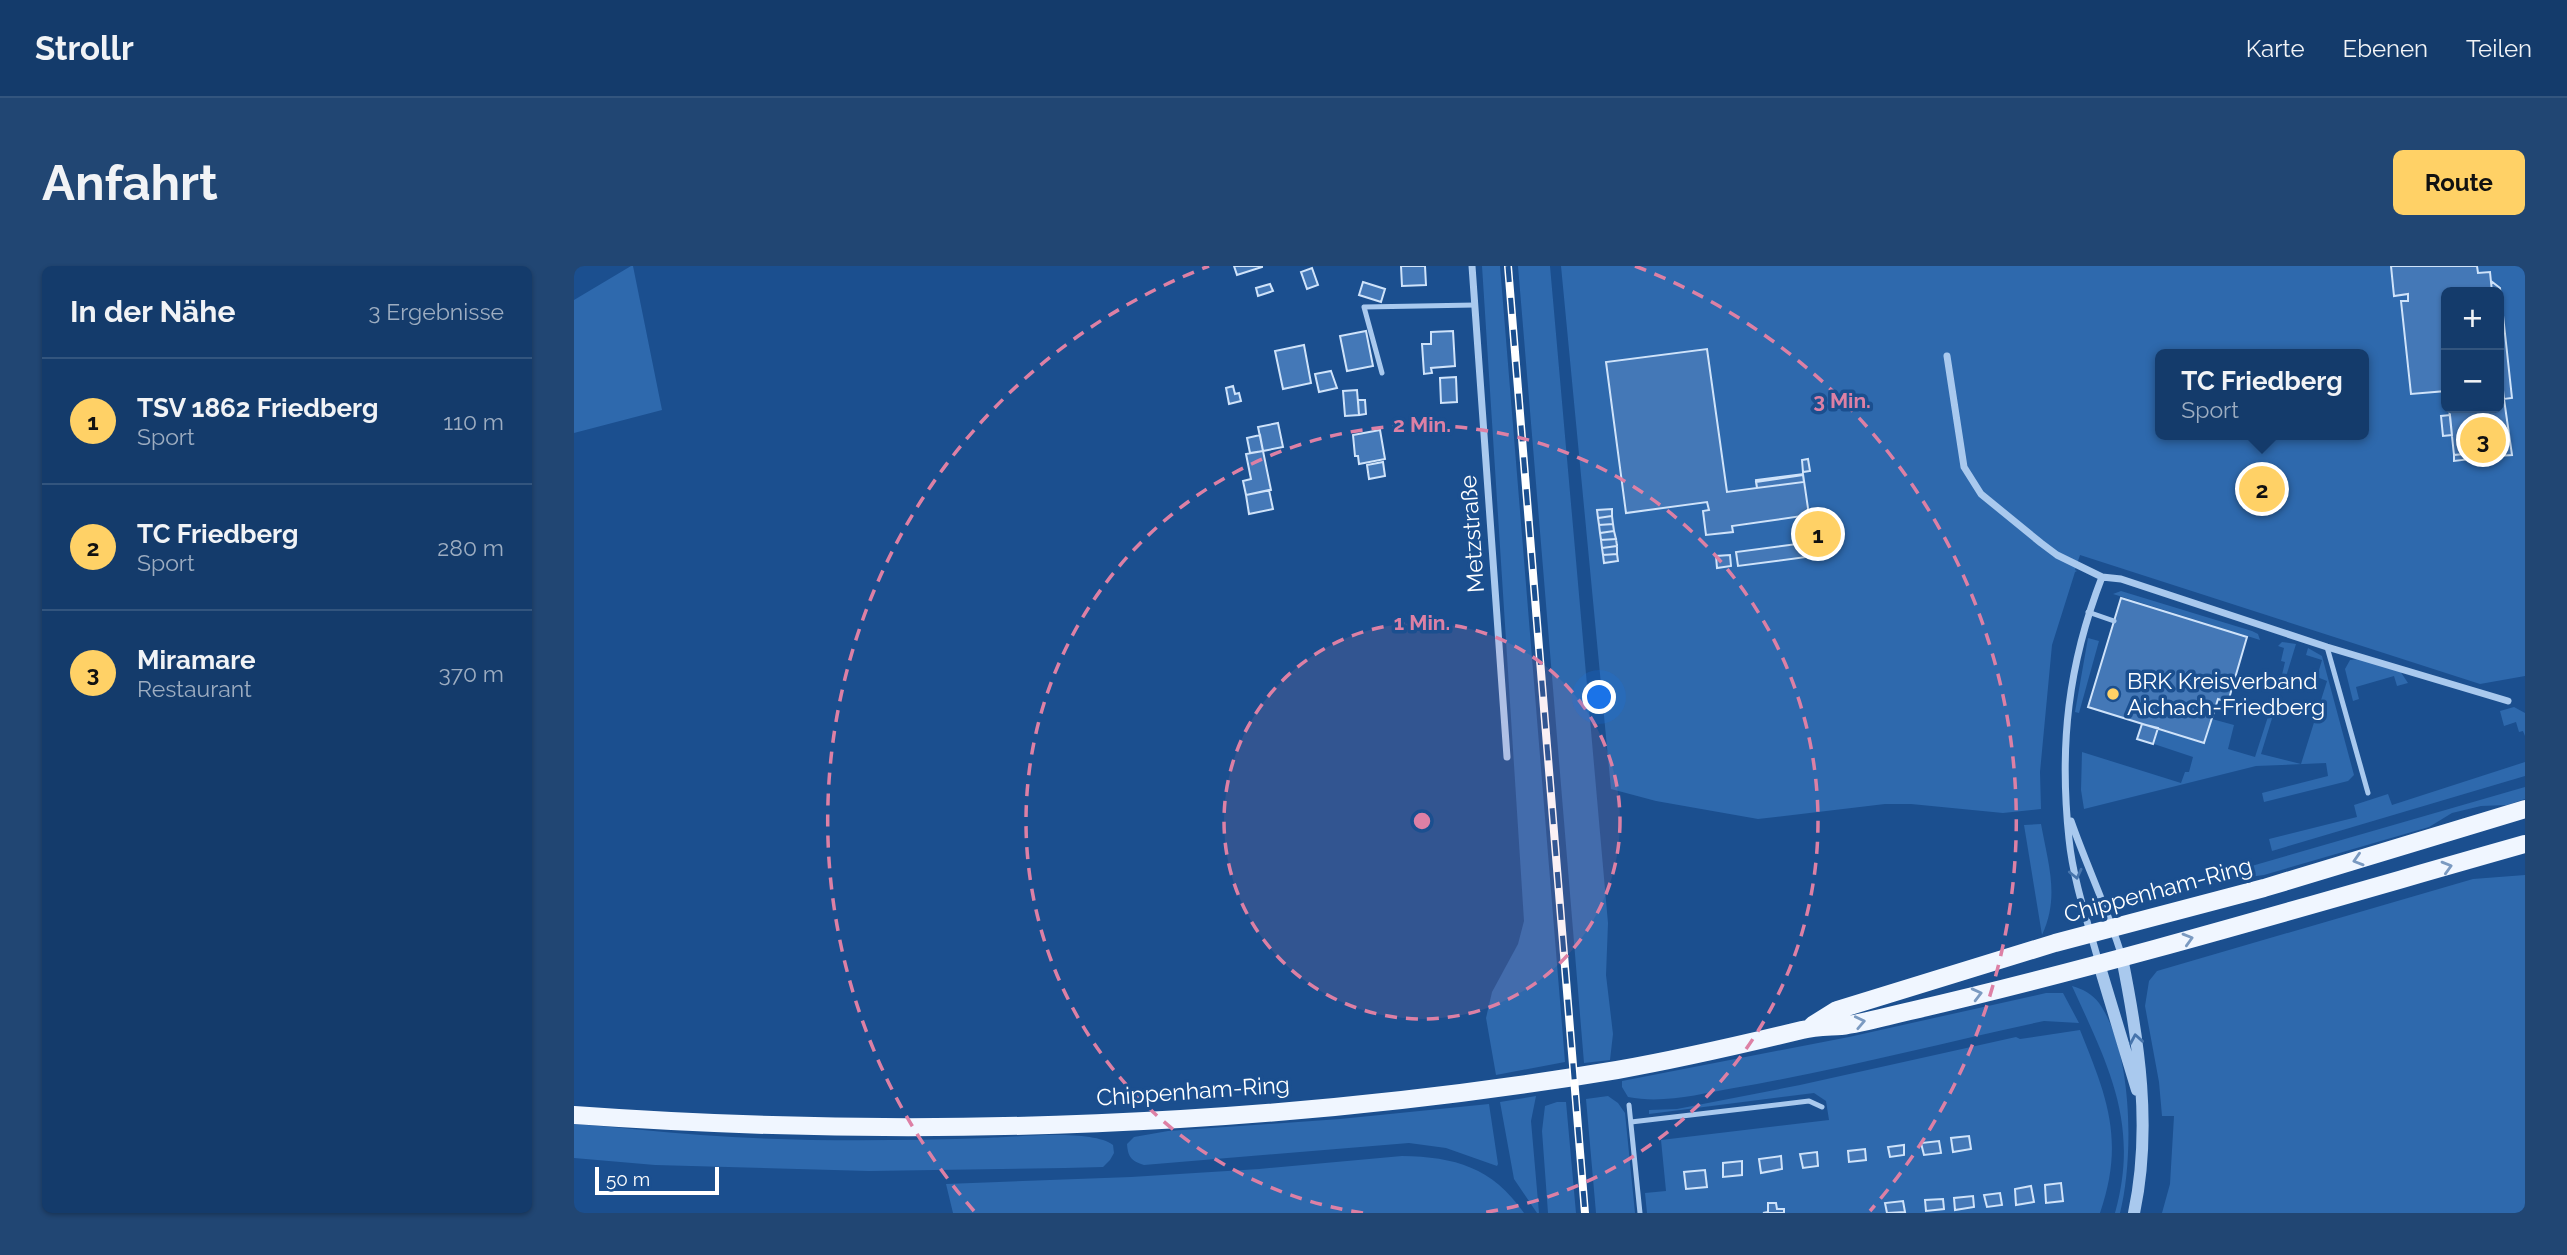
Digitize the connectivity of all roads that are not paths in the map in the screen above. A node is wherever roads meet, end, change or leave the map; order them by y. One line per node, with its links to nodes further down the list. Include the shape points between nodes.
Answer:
1 (1472, 266): 2 (street, Metzstraße)
2 (1475, 305): 4 (lane, via 1364,307); 10 (street, Metzstraße)
3 (1947, 356): 5 (street, via 1964,467 1981,494 2057,555)
4 (1382, 373)
5 (2102, 577): 6 (street); 8 (street, via 2121,579)
6 (2088, 612): 7 (lane); 13 (street, via 2065,727)
7 (2114, 621)
8 (2327, 647): 9 (street); 11 (lane)
9 (2508, 701)
10 (1507, 757)
11 (2368, 793)
12 (2525, 809): 15 (main road, Chippenham-Ring, one-way to 15)
13 (2068, 814): 15 (street); 16 (street, one-way to 16, via 2069,839)
14 (2525, 844): 17 (main road, Chippenham-Ring, one-way to 14)
15 (2113, 928): 16 (main road, Chippenham-Ring); 17 (street)
16 (2091, 934): 18 (street); 19 (main road, Chippenham-Ring, via 1838,1010)
17 (2122, 958): 18 (main road, Chippenham-Ring); 22 (street, one-way to 17)
18 (2099, 964): 19 (main road, Chippenham-Ring, one-way to 18, via 1843,1026); 22 (street)
19 (1808, 1028): 23 (main road, Chippenham-Ring, via 1665,1061 1499,1088 1187,1118 857,1128)
20 (1629, 1105): 24 (lane)
21 (1822, 1107): 24 (lane, via 1810,1101)
22 (2143, 1107): 26 (street, via 2141,1181)
23 (574, 1115)
24 (1631, 1122): 25 (lane)
25 (1640, 1213)
26 (2134, 1213)

